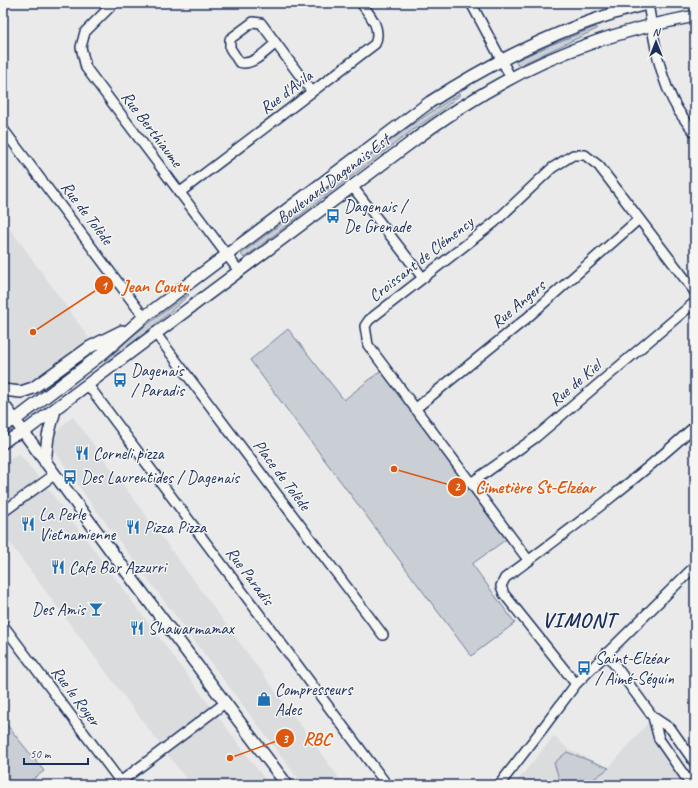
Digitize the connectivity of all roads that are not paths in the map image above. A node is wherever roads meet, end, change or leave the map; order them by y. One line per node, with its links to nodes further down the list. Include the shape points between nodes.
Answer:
1 (114, 3): 14 (street, Rue Berthiaume, via 85,32 81,47 86,68)
2 (361, 3): 10 (street, Rue d'Avila, via 378,30 375,44)
3 (471, 3): 8 (street)
4 (649, 3): 6 (street); 8 (main road, Boulevard Dagenais Est, via 576,27)
5 (695, 16): 6 (main road, Boulevard Dagenais Est)
6 (652, 26): 9 (main road, Boulevard Dagenais Est, via 577,48); 12 (street, via 669,92 679,112)
7 (276, 43): 7 (street, via 261,23 253,22 230,39 230,48 239,62 246,64); 10 (street)
8 (501, 60): 9 (street); 16 (main road, Boulevard Dagenais Est, via 420,109)
9 (511, 78): 13 (main road, Boulevard Dagenais Est, via 445,117)
10 (312, 92): 14 (street, Rue d'Avila)
11 (3, 129): 21 (street, Rue de Tolède)
12 (695, 133)
13 (352, 186): 17 (main road, Boulevard Dagenais Est); 18 (street)
14 (179, 193): 16 (street, Rue Berthiaume)
15 (639, 219): 18 (street, Croissant de Clémency, via 599,166 585,155 573,154 552,168 494,222); 19 (street, Croissant de Clémency); 27 (street, Rue Angers, via 528,318)
16 (226, 256): 17 (street, Rue Berthiaume); 21 (main road, Boulevard Dagenais Est)
17 (239, 271): 23 (main road, Boulevard Dagenais Est)
18 (424, 278): 27 (street, Croissant de Clémency, via 369,320 365,326 368,345)
19 (695, 292)
20 (695, 302): 36 (street, Rue de Kiel, via 536,437)
21 (144, 317): 22 (main road, Boulevard Dagenais Est)
22 (135, 325): 25 (main road, via 90,347 33,388 18,392); 29 (main road, Boulevard Dagenais Est, via 103,353)
23 (156, 334): 24 (main road, Boulevard Dagenais Est); 41 (street, Place de Tolède)
24 (88, 386): 28 (main road, Boulevard Dagenais Est); 49 (street, Rue Paradis)
25 (3, 390)
26 (3, 404): 29 (main road)
27 (415, 409): 36 (street, Croissant de Clémency)
28 (54, 410): 32 (main road, Boulevard Dagenais Est); 34 (main road)
29 (15, 420): 31 (street); 32 (main road)
30 (695, 426): 38 (street, via 605,504)
31 (3, 428)
32 (24, 432): 33 (street); 34 (main road)
33 (3, 444)
34 (45, 462): 35 (main road)
35 (54, 475): 37 (street); 44 (main road)
36 (470, 483): 38 (street, Croissant de Clémency)
37 (3, 512)
38 (529, 561): 43 (street, via 506,578 502,586 504,594)
39 (695, 566): 42 (street)
40 (3, 625): 47 (street, Rue le Royer)
41 (383, 635)
42 (606, 653): 43 (street); 45 (street)
43 (576, 684): 50 (street)
44 (225, 703): 47 (street); 48 (main road)
45 (653, 717): 46 (street, via 671,729); 51 (street, via 658,739)
46 (695, 763)
47 (120, 784)
48 (287, 785)
49 (387, 785)
50 (499, 785)
51 (691, 785)

